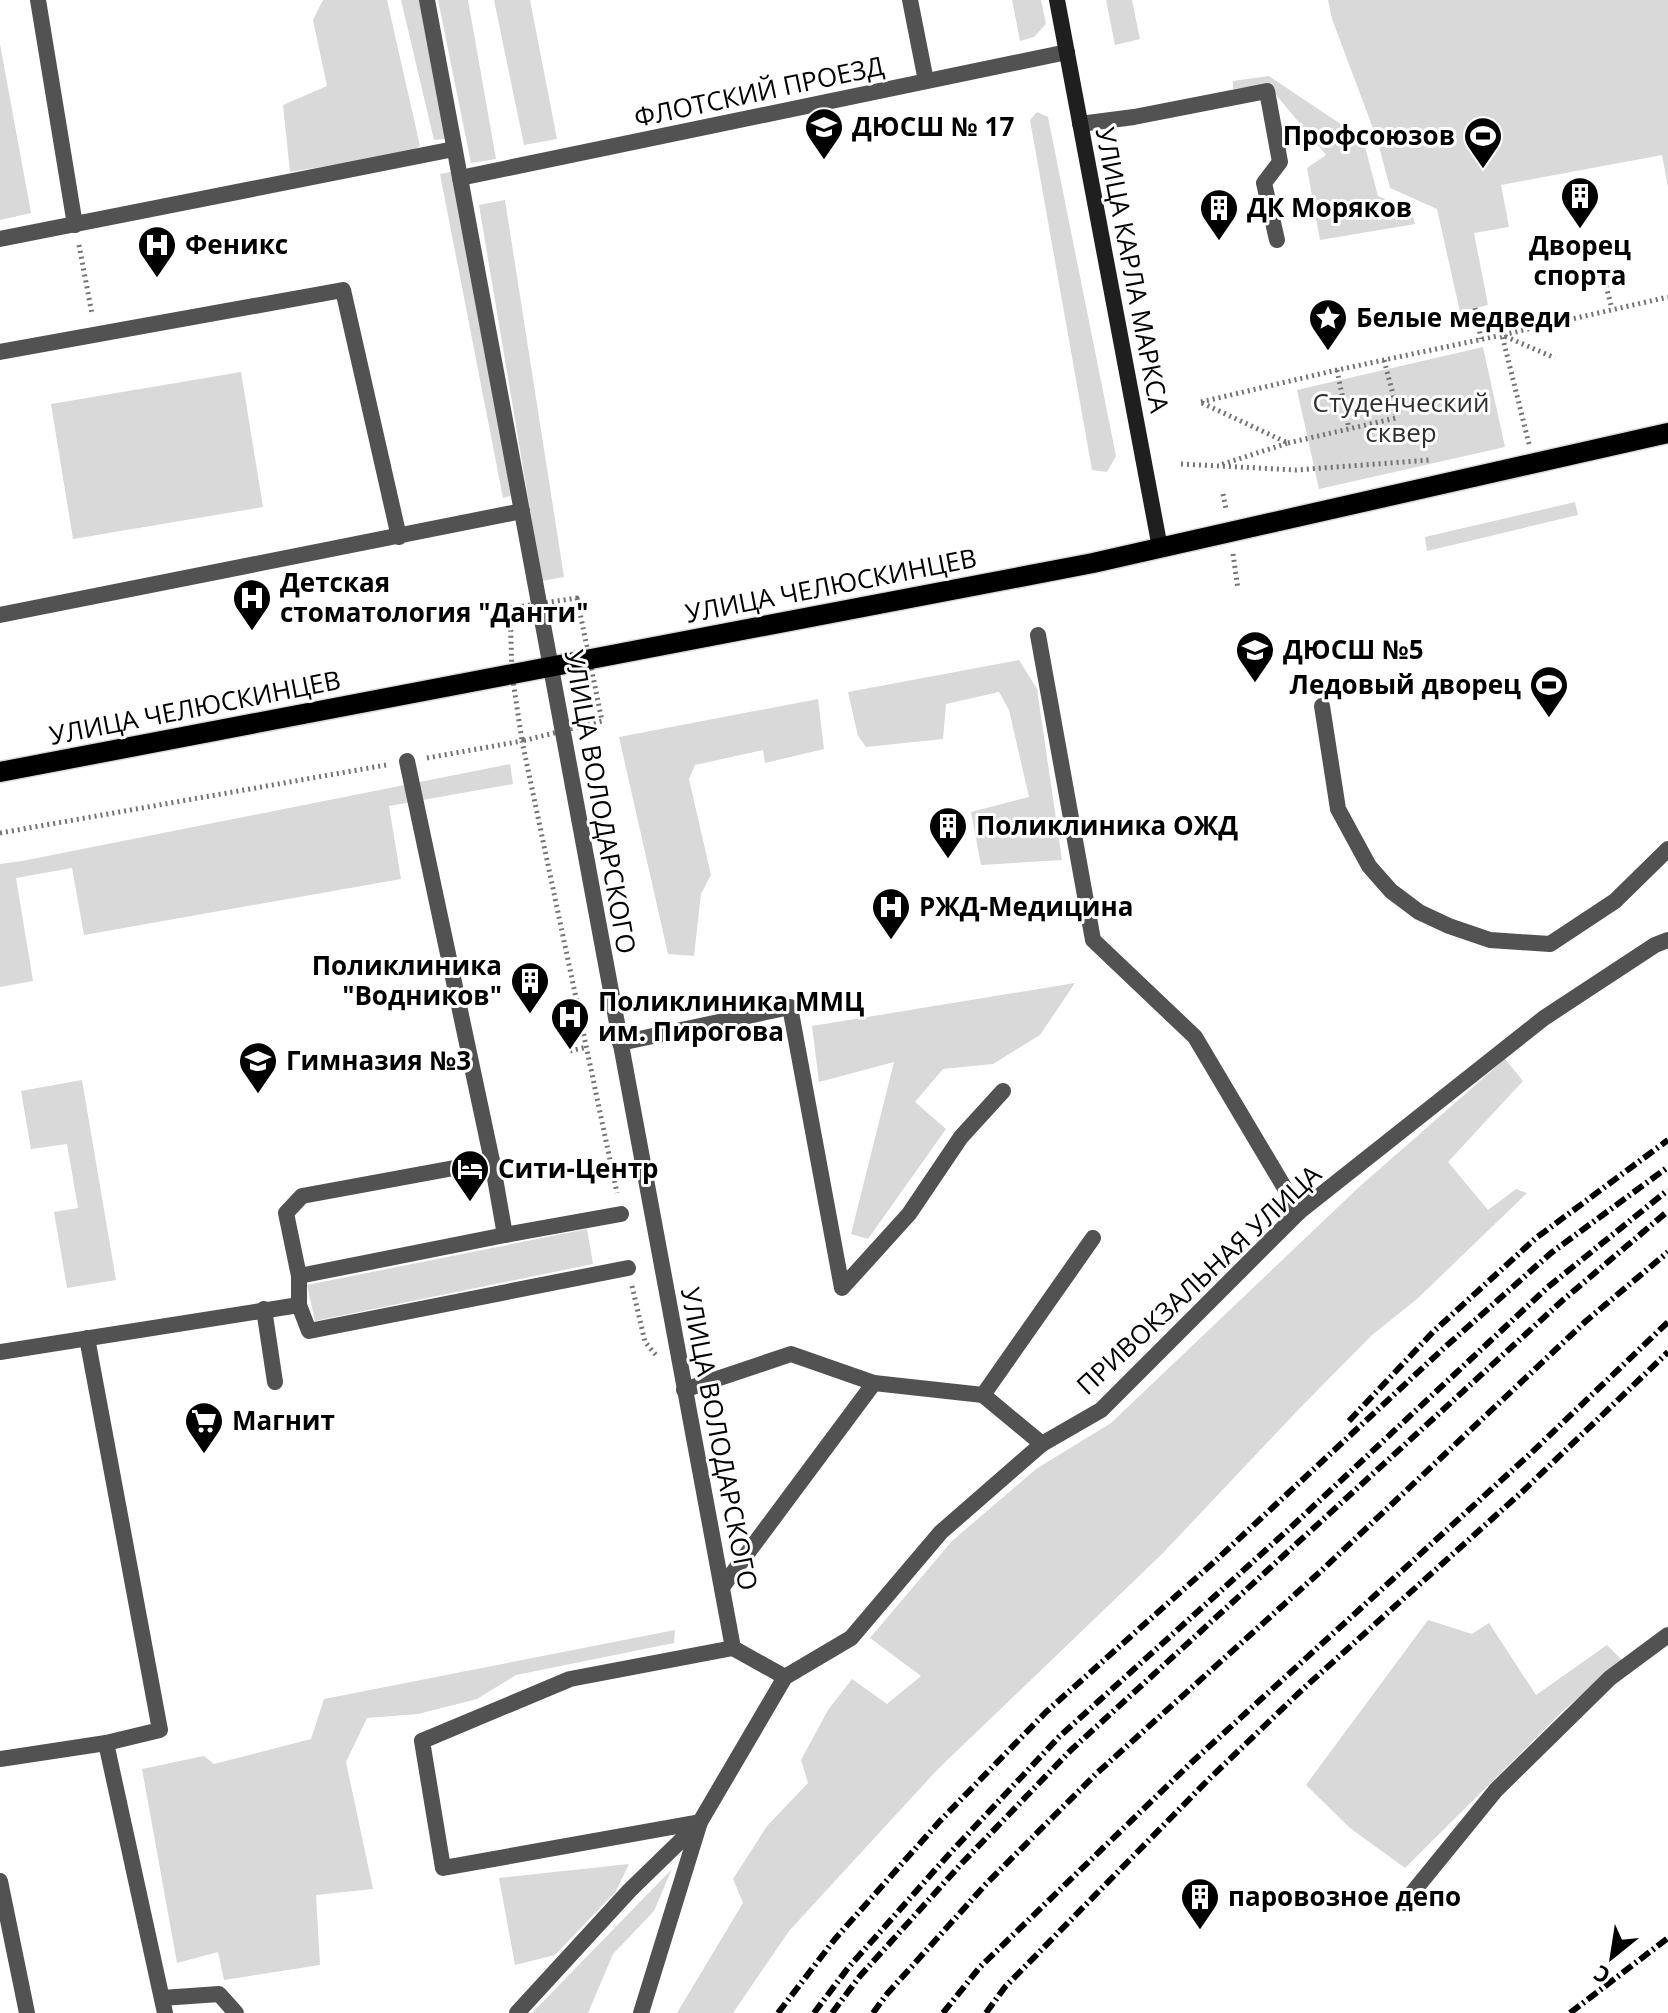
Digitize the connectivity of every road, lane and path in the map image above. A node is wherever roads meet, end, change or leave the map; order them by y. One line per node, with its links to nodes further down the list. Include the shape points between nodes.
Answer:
1 (38, 0): 10 (street)
2 (427, 0): 8 (street, УЛИЦА ВОЛОДАРСКОГО)
3 (910, 0): 6 (street)
4 (1057, 0): 5 (street, УЛИЦА КАРЛА МАРКСА)
5 (1067, 52): 6 (street, ФЛОТСКИЙ ПРОЕЗД); 7 (street, УЛИЦА КАРЛА МАРКСА)
6 (926, 81): 9 (street, ФЛОТСКИЙ ПРОЕЗД)
7 (1080, 124): 12 (street, via 1267,91 1280,162 1264,183); 33 (street, УЛИЦА КАРЛА МАРКСА)
8 (454, 149): 9 (street, УЛИЦА ВОЛОДАРСКОГО); 10 (street)
9 (460, 178): 31 (street, УЛИЦА ВОЛОДАРСКОГО)
10 (75, 225): 11 (street); 17 (path)
11 (0, 239)
12 (1277, 240)
13 (1603, 274): 16 (path)
14 (1668, 297): 16 (path)
15 (1475, 308): 19 (path)
16 (1612, 309): 18 (path)
17 (96, 335): 20 (street); 32 (street, via 343,290)
18 (1502, 335): 19 (path); 21 (path); 27 (path)
19 (1481, 339): 22 (path)
20 (0, 352)
21 (1555, 358)
22 (1384, 360): 23 (path); 24 (path, via 1396,418)
23 (1337, 370): 24 (path); 26 (path, via 1201,402)
24 (1349, 429): 26 (path)
25 (1668, 433): 33 (main road, УЛИЦА ЧЕЛЮСКИНЦЕВ)
26 (1288, 443): 30 (path)
27 (1530, 449)
28 (1438, 459): 30 (path, via 1296,470)
29 (1181, 464): 30 (path)
30 (1216, 466)
31 (522, 511): 32 (street); 36 (street, УЛИЦА ВОЛОДАРСКОГО)
32 (399, 537): 34 (street)
33 (1160, 548): 36 (main road, УЛИЦА ЧЕЛЮСКИНЦЕВ)
34 (0, 615)
35 (1038, 635): 47 (street, via 1093,940 1195,1037)
36 (551, 666): 39 (main road, УЛИЦА ЧЕЛЮСКИНЦЕВ); 42 (street, УЛИЦА ВОЛОДАРСКОГО)
37 (1322, 706): 40 (street, via 1338,809 1369,866 1419,912 1449,926 1490,940 1550,944 1615,901)
38 (407, 761): 46 (street)
39 (0, 772)
40 (1668, 849)
41 (1668, 940): 47 (street, ПРИВОКЗАЛЬНАЯ УЛИЦА, via 1544,1018)
42 (620, 1043): 45 (street, via 790,1007 842,1288 909,1214 961,1137); 59 (street, УЛИЦА ВОЛОДАРСКОГО)
43 (587, 1047): 44 (path)
44 (570, 1051)
45 (1003, 1091)
46 (492, 1161): 49 (street); 52 (street, via 302,1196 286,1213)
47 (1299, 1212): 61 (street, ПРИВОКЗАЛЬНАЯ УЛИЦА, via 1101,1410)
48 (621, 1214): 49 (street)
49 (505, 1235): 52 (street)
50 (1093, 1238): 60 (street)
51 (628, 1268): 53 (street, via 309,1331)
52 (299, 1276): 53 (street)
53 (299, 1305): 54 (street)
54 (264, 1309): 55 (street); 57 (street)
55 (87, 1338): 56 (street); 66 (street, via 160,1730)
56 (0, 1352)
57 (275, 1382)
58 (874, 1383): 59 (street, via 791,1354); 60 (street); 62 (street)
59 (684, 1390): 62 (street, УЛИЦА ВОЛОДАРСКОГО)
60 (983, 1395): 61 (street)
61 (1042, 1444): 65 (street, ПРИВОКЗАЛЬНАЯ УЛИЦА, via 941,1532 851,1638)
62 (723, 1586): 64 (street, УЛИЦА ВОЛОДАРСКОГО)
63 (1668, 1635): 70 (street, via 1610,1678 1496,1790)
64 (733, 1648): 65 (street); 68 (street, via 570,1679 422,1741 443,1868)
65 (785, 1677): 68 (street)
66 (106, 1743): 67 (street); 71 (street)
67 (0, 1759)
68 (700, 1822): 74 (street); 75 (street)
69 (0, 1881): 72 (street)
70 (1404, 1903)
71 (163, 2005): 73 (street, via 219,1994)
72 (27, 2013)
73 (236, 2013)
74 (517, 2013)
75 (641, 2013)

